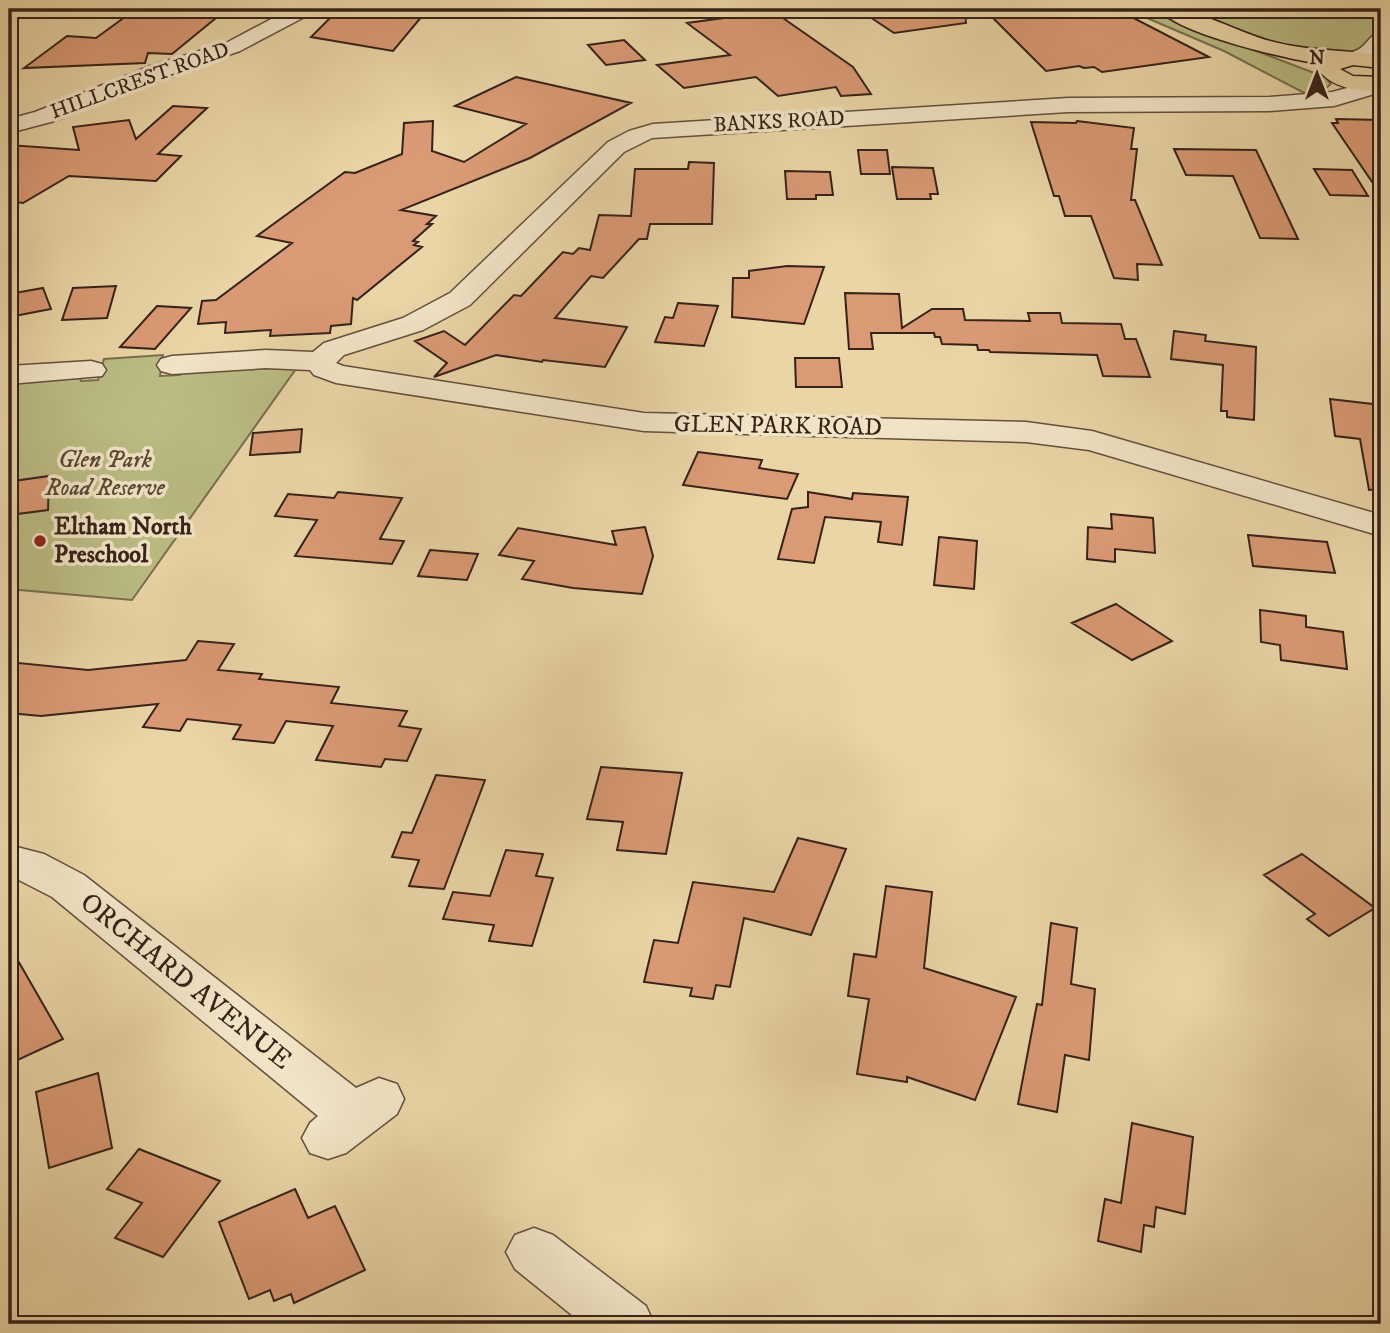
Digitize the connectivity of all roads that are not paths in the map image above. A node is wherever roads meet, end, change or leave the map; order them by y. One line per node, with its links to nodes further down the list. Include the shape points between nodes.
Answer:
1 (305, 9): 7 (street, HILLCREST ROAD, via 233,47)
2 (1169, 9): 4 (main road, via 1246,43)
3 (1381, 37): 4 (street, via 1368,53)
4 (1342, 67): 5 (main road, via 1354,82); 6 (street, via 1336,86)
5 (1381, 77): 6 (street, BANKS ROAD, via 1335,99)
6 (1317, 100): 8 (street, BANKS ROAD, via 1223,106 1051,106 647,133 615,148 460,299 413,324 334,349)
7 (9, 126)
8 (320, 361): 9 (street, GLEN PARK ROAD); 12 (street, GLEN PARK ROAD, via 336,373 644,422 1070,437)
9 (171, 365)
10 (91, 370): 11 (street)
11 (9, 375)
12 (1381, 526)
13 (9, 860): 14 (street, ORCHARD AVENUE, via 68,886)
14 (354, 1118)
15 (532, 1254): 16 (street)
16 (626, 1324)

